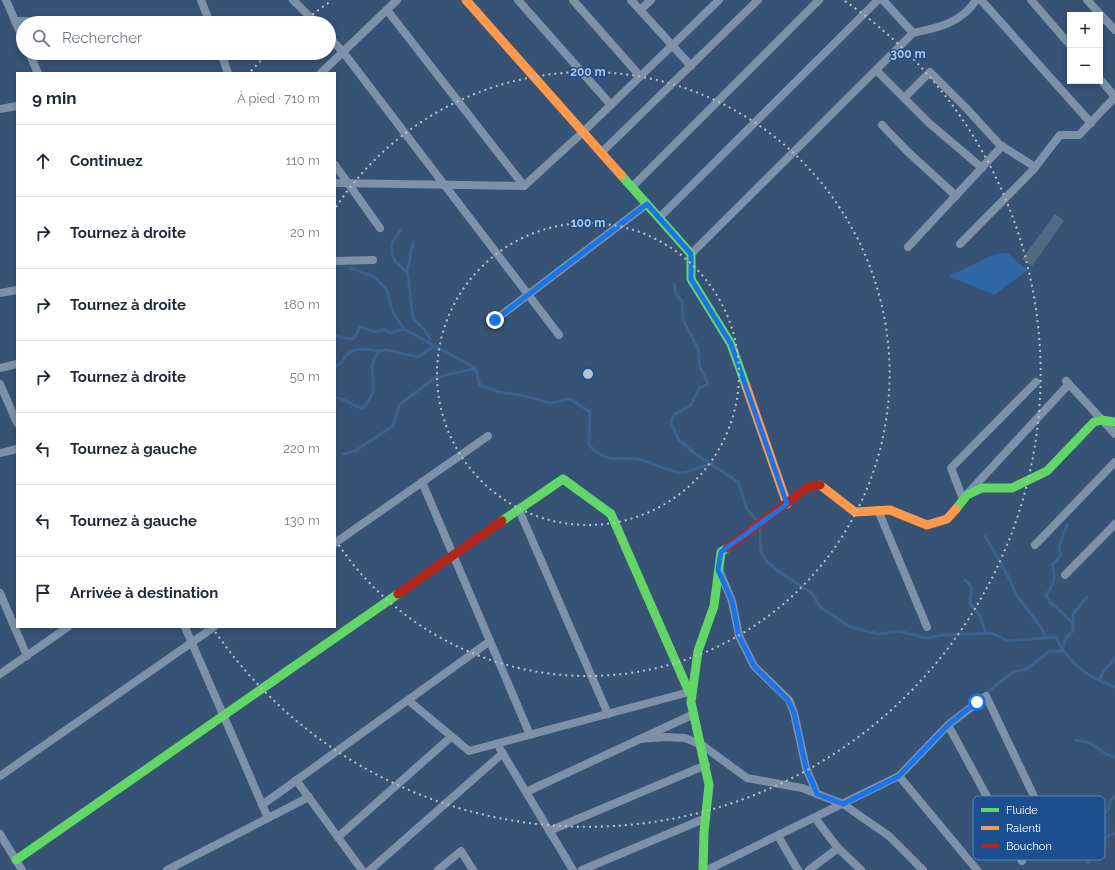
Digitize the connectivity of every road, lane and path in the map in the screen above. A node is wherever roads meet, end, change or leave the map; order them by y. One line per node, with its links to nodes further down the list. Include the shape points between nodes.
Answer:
1 (6, 0): 23 (street)
2 (201, 0): 21 (street)
3 (293, 0): 22 (street)
4 (397, 0): 19 (street)
5 (466, 0): 48 (street)
6 (518, 0): 43 (street)
7 (573, 0): 39 (street)
8 (631, 0): 20 (street)
9 (651, 0): 20 (street)
10 (719, 0): 28 (street)
11 (758, 0): 34 (street)
12 (820, 0): 58 (street)
13 (878, 0): 61 (street)
14 (883, 0): 25 (street)
15 (976, 0): 25 (street, via 956,20 940,27)
16 (980, 0): 46 (street)
17 (1031, 0): 26 (street)
18 (1087, 0): 24 (street)
19 (387, 10): 29 (street); 57 (street)
20 (640, 10): 28 (street)
21 (207, 16)
22 (309, 16)
23 (15, 21)
24 (1115, 30)
25 (913, 33): 35 (street)
26 (1067, 42)
27 (336, 44): 29 (street)
28 (672, 45): 34 (street); 39 (street)
29 (343, 52): 30 (street); 56 (street)
30 (336, 59)
31 (32, 60): 36 (street)
32 (223, 60): 37 (street)
33 (335, 60): 38 (street)
34 (691, 66): 50 (street)
35 (876, 70): 42 (street); 65 (street)
36 (38, 72)
37 (228, 72)
38 (322, 72)
39 (640, 76): 43 (street)
40 (1103, 83): 41 (street)
41 (1115, 97): 46 (street)
42 (904, 98): 49 (street, via 930,72); 53 (street)
43 (611, 105): 48 (street)
44 (16, 106): 45 (street)
45 (0, 109)
46 (1091, 123): 52 (street, via 1080,135 1060,135)
47 (882, 125): 59 (street)
48 (583, 132): 50 (street); 57 (street)
49 (1002, 146): 52 (street); 53 (street)
50 (601, 153): 58 (street)
51 (336, 166): 54 (street)
52 (1035, 167): 63 (street)
53 (982, 168): 59 (street)
54 (347, 182): 55 (street); 56 (street); 62 (street)
55 (336, 183)
56 (444, 184): 57 (street); 70 (street)
57 (524, 186)
58 (632, 187): 60 (street)
59 (956, 196): 64 (street)
60 (647, 204): 61 (street); 70 (street)
61 (659, 218): 65 (street)
62 (380, 228)
63 (960, 244)
64 (908, 247)
65 (691, 254): 87 (street, via 691,279 731,344)
66 (372, 260): 67 (street)
67 (336, 261)
68 (16, 290): 69 (street)
69 (0, 293)
70 (528, 294): 71 (street); 72 (street)
71 (495, 320)
72 (559, 335)
73 (16, 364): 74 (street)
74 (0, 368)
75 (1036, 382): 86 (street, via 951,468)
76 (0, 384): 78 (street)
77 (1102, 420): 79 (street); 80 (street); 86 (street, via 1094,422 1047,471 1012,488 982,488); 86 (street, via 1067,382)
78 (16, 422)
79 (1115, 422)
80 (1115, 434)
81 (488, 436): 85 (street)
82 (16, 449): 83 (street)
83 (0, 453)
84 (1115, 462): 92 (street)
85 (422, 482): 91 (street); 93 (street)
86 (965, 497): 89 (street, via 947,519 927,524 890,510)
87 (787, 504): 89 (street, via 808,487 821,485 855,512); 94 (street, via 721,552)
88 (519, 510): 93 (street); 105 (street, via 563,479 611,514); 107 (street)
89 (878, 510): 97 (street)
90 (1115, 524): 95 (street)
91 (336, 542)
92 (1035, 545)
93 (453, 556): 101 (street); 109 (street)
94 (718, 570): 105 (street, via 714,606 698,651); 122 (street, via 732,601 739,636 754,666 788,700 794,713 806,768)
95 (1065, 575)
96 (0, 593): 103 (street)
97 (927, 627)
98 (67, 628): 103 (street)
99 (185, 628): 102 (street)
100 (213, 628): 102 (street)
101 (490, 641): 106 (street); 111 (street)
102 (192, 643): 109 (street); 118 (street)
103 (27, 656): 104 (street)
104 (0, 674)
105 (691, 691): 107 (street); 108 (street)
106 (408, 700): 112 (street); 120 (street)
107 (608, 714): 111 (street)
108 (694, 714): 113 (street); 115 (street)
109 (223, 716): 126 (street); 136 (street)
110 (948, 725): 119 (street); 123 (street); 124 (street, via 986,696)
111 (530, 735): 114 (street)
112 (452, 737): 114 (street, via 469,751); 134 (street)
113 (640, 739): 115 (street, via 685,738); 121 (street)
114 (497, 744): 116 (street)
115 (702, 745): 117 (street); 122 (street, via 747,778 802,788)
116 (503, 753): 121 (street); 140 (street)
117 (706, 765): 129 (street, via 709,785); 131 (street)
118 (0, 776)
119 (899, 776): 127 (street); 151 (street)
120 (296, 780): 125 (street); 126 (street)
121 (526, 792): 131 (street)
122 (817, 794): 127 (street)
123 (987, 796)
124 (1034, 796)
125 (309, 797): 128 (street); 134 (street)
126 (262, 804): 128 (street)
127 (843, 804): 130 (street); 150 (street, via 889,836)
128 (268, 818): 138 (street)
129 (706, 818): 144 (street); 145 (street)
130 (815, 818): 133 (street); 135 (street)
131 (549, 831): 143 (street)
132 (0, 834): 136 (street)
133 (778, 836): 146 (street); 147 (street)
134 (338, 837): 139 (street)
135 (838, 848): 148 (street); 149 (street)
136 (16, 860): 137 (street)
137 (22, 870)
138 (167, 870)
139 (362, 870)
140 (370, 870)
141 (438, 870): 142 (street, via 462,851)
142 (473, 870)
143 (573, 870)
144 (582, 870)
145 (703, 870)
146 (707, 870)
147 (798, 870)
148 (809, 870)
149 (861, 870)
150 (923, 870)
151 (977, 870)

